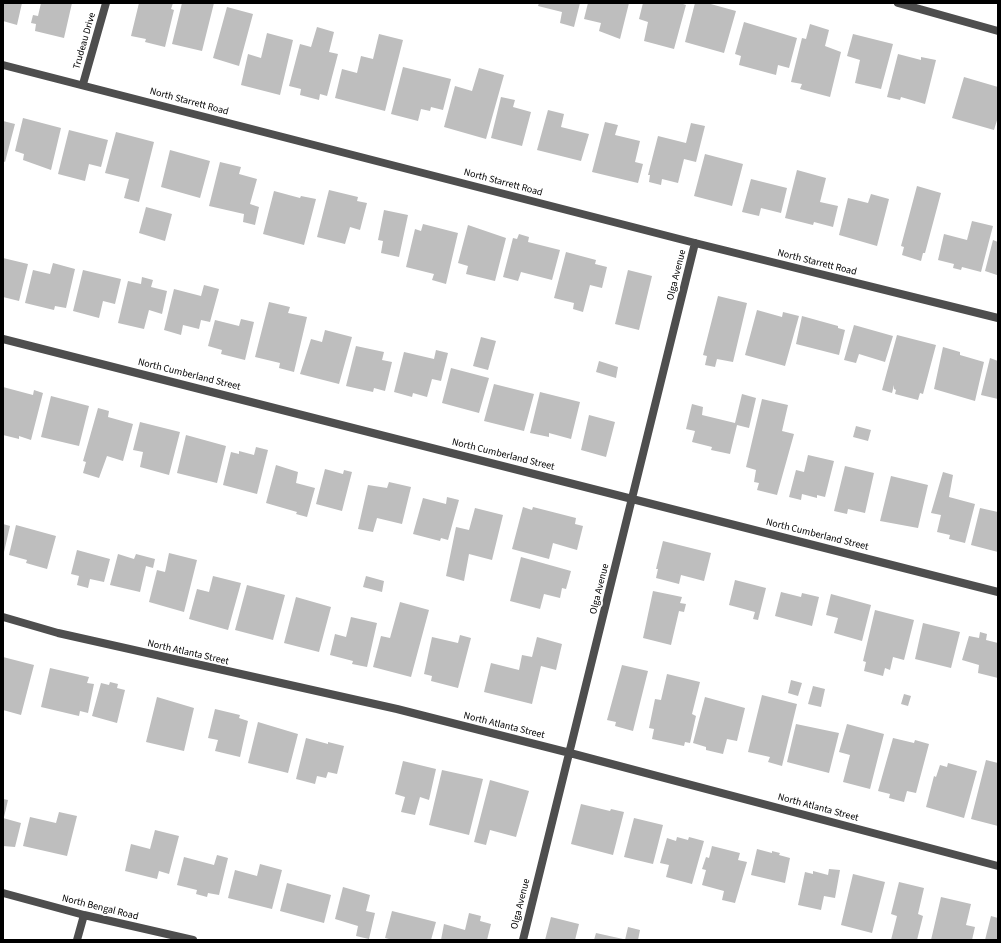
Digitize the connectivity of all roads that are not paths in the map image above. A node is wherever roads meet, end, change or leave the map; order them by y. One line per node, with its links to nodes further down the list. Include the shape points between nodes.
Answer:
1 (106, 3): 5 (street, Trudeau Drive)
2 (898, 3): 3 (street)
3 (998, 30)
4 (3, 64): 5 (street, North Starrett Road)
5 (83, 84): 6 (street, North Starrett Road)
6 (695, 243): 7 (street, North Starrett Road); 9 (street, Olga Avenue)
7 (998, 318)
8 (3, 339): 9 (street, North Cumberland Street)
9 (632, 498): 10 (street, North Cumberland Street); 12 (street, Olga Avenue)
10 (998, 592)
11 (3, 617): 12 (street, North Atlanta Street, via 58,633 397,709)
12 (570, 753): 13 (street, North Atlanta Street); 18 (street, Olga Avenue)
13 (998, 866)
14 (3, 893): 15 (street, North Bengal Road)
15 (84, 915): 16 (street); 17 (street, North Bengal Road)
16 (77, 940)
17 (193, 940)
18 (523, 940)

